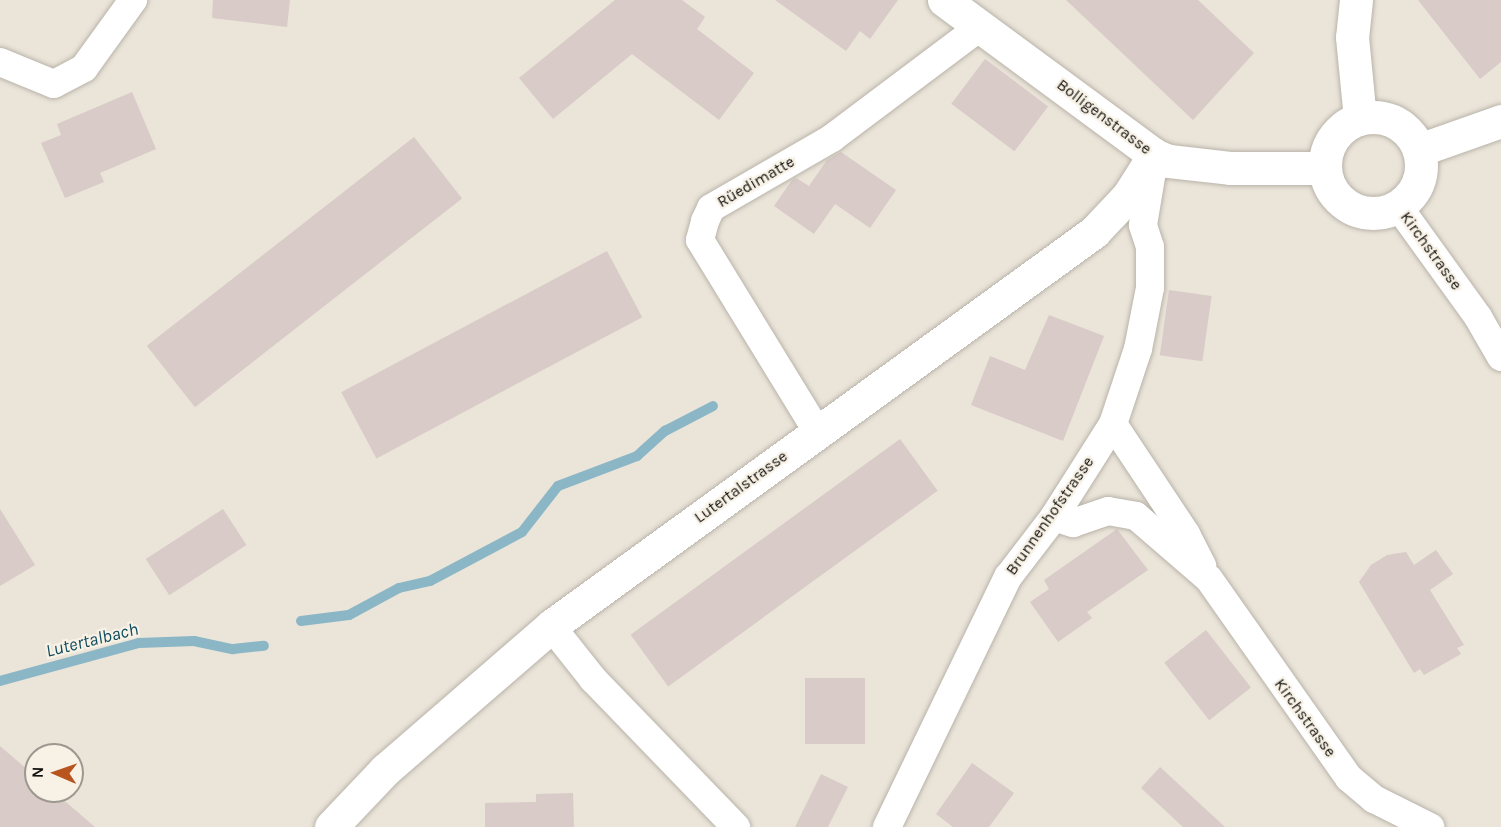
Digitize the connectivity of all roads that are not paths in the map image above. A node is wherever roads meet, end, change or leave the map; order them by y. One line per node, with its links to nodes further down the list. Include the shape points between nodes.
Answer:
1 (133, 0): 5 (street, via 84,68 54,84)
2 (944, 0): 4 (street, Bolligenstrasse)
3 (1356, 0): 6 (street, via 1352,37)
4 (980, 27): 9 (street, Bolligenstrasse); 14 (street, Rüedimatte, via 832,138 711,208 705,221 700,240)
5 (0, 62)
6 (1360, 119): 8 (street, via 1384,118 1395,123); 10 (street, via 1330,143)
7 (1501, 121): 8 (street)
8 (1419, 150): 11 (street, via 1417,182)
9 (1154, 155): 10 (street, Bolligenstrasse, via 1169,161 1230,168); 13 (street, Brunnenhofstrasse, via 1143,225 1150,247 1150,288 1138,349); 14 (street, Lutertalstrasse, via 1128,196 1094,232)
10 (1325, 168): 11 (street, via 1335,195 1357,211 1371,214)
11 (1398, 206): 12 (street, Kirchstrasse, via 1478,317)
12 (1501, 357)
13 (1113, 424): 15 (street, Brunnenhofstrasse); 16 (street, Kirchstrasse, via 1186,534)
14 (817, 431): 17 (street, Lutertalstrasse)
15 (1054, 518): 16 (street, Kirchstrasse, via 1073,523 1108,510 1127,512); 20 (street, Brunnenhofstrasse, via 1021,556 995,600)
16 (1209, 579): 21 (street, Kirchstrasse, via 1349,778 1374,799)
17 (551, 626): 18 (street, Lutertalstrasse, via 385,770); 19 (street, via 593,679)
18 (331, 827)
19 (736, 827)
20 (887, 827)
21 (1430, 827)

